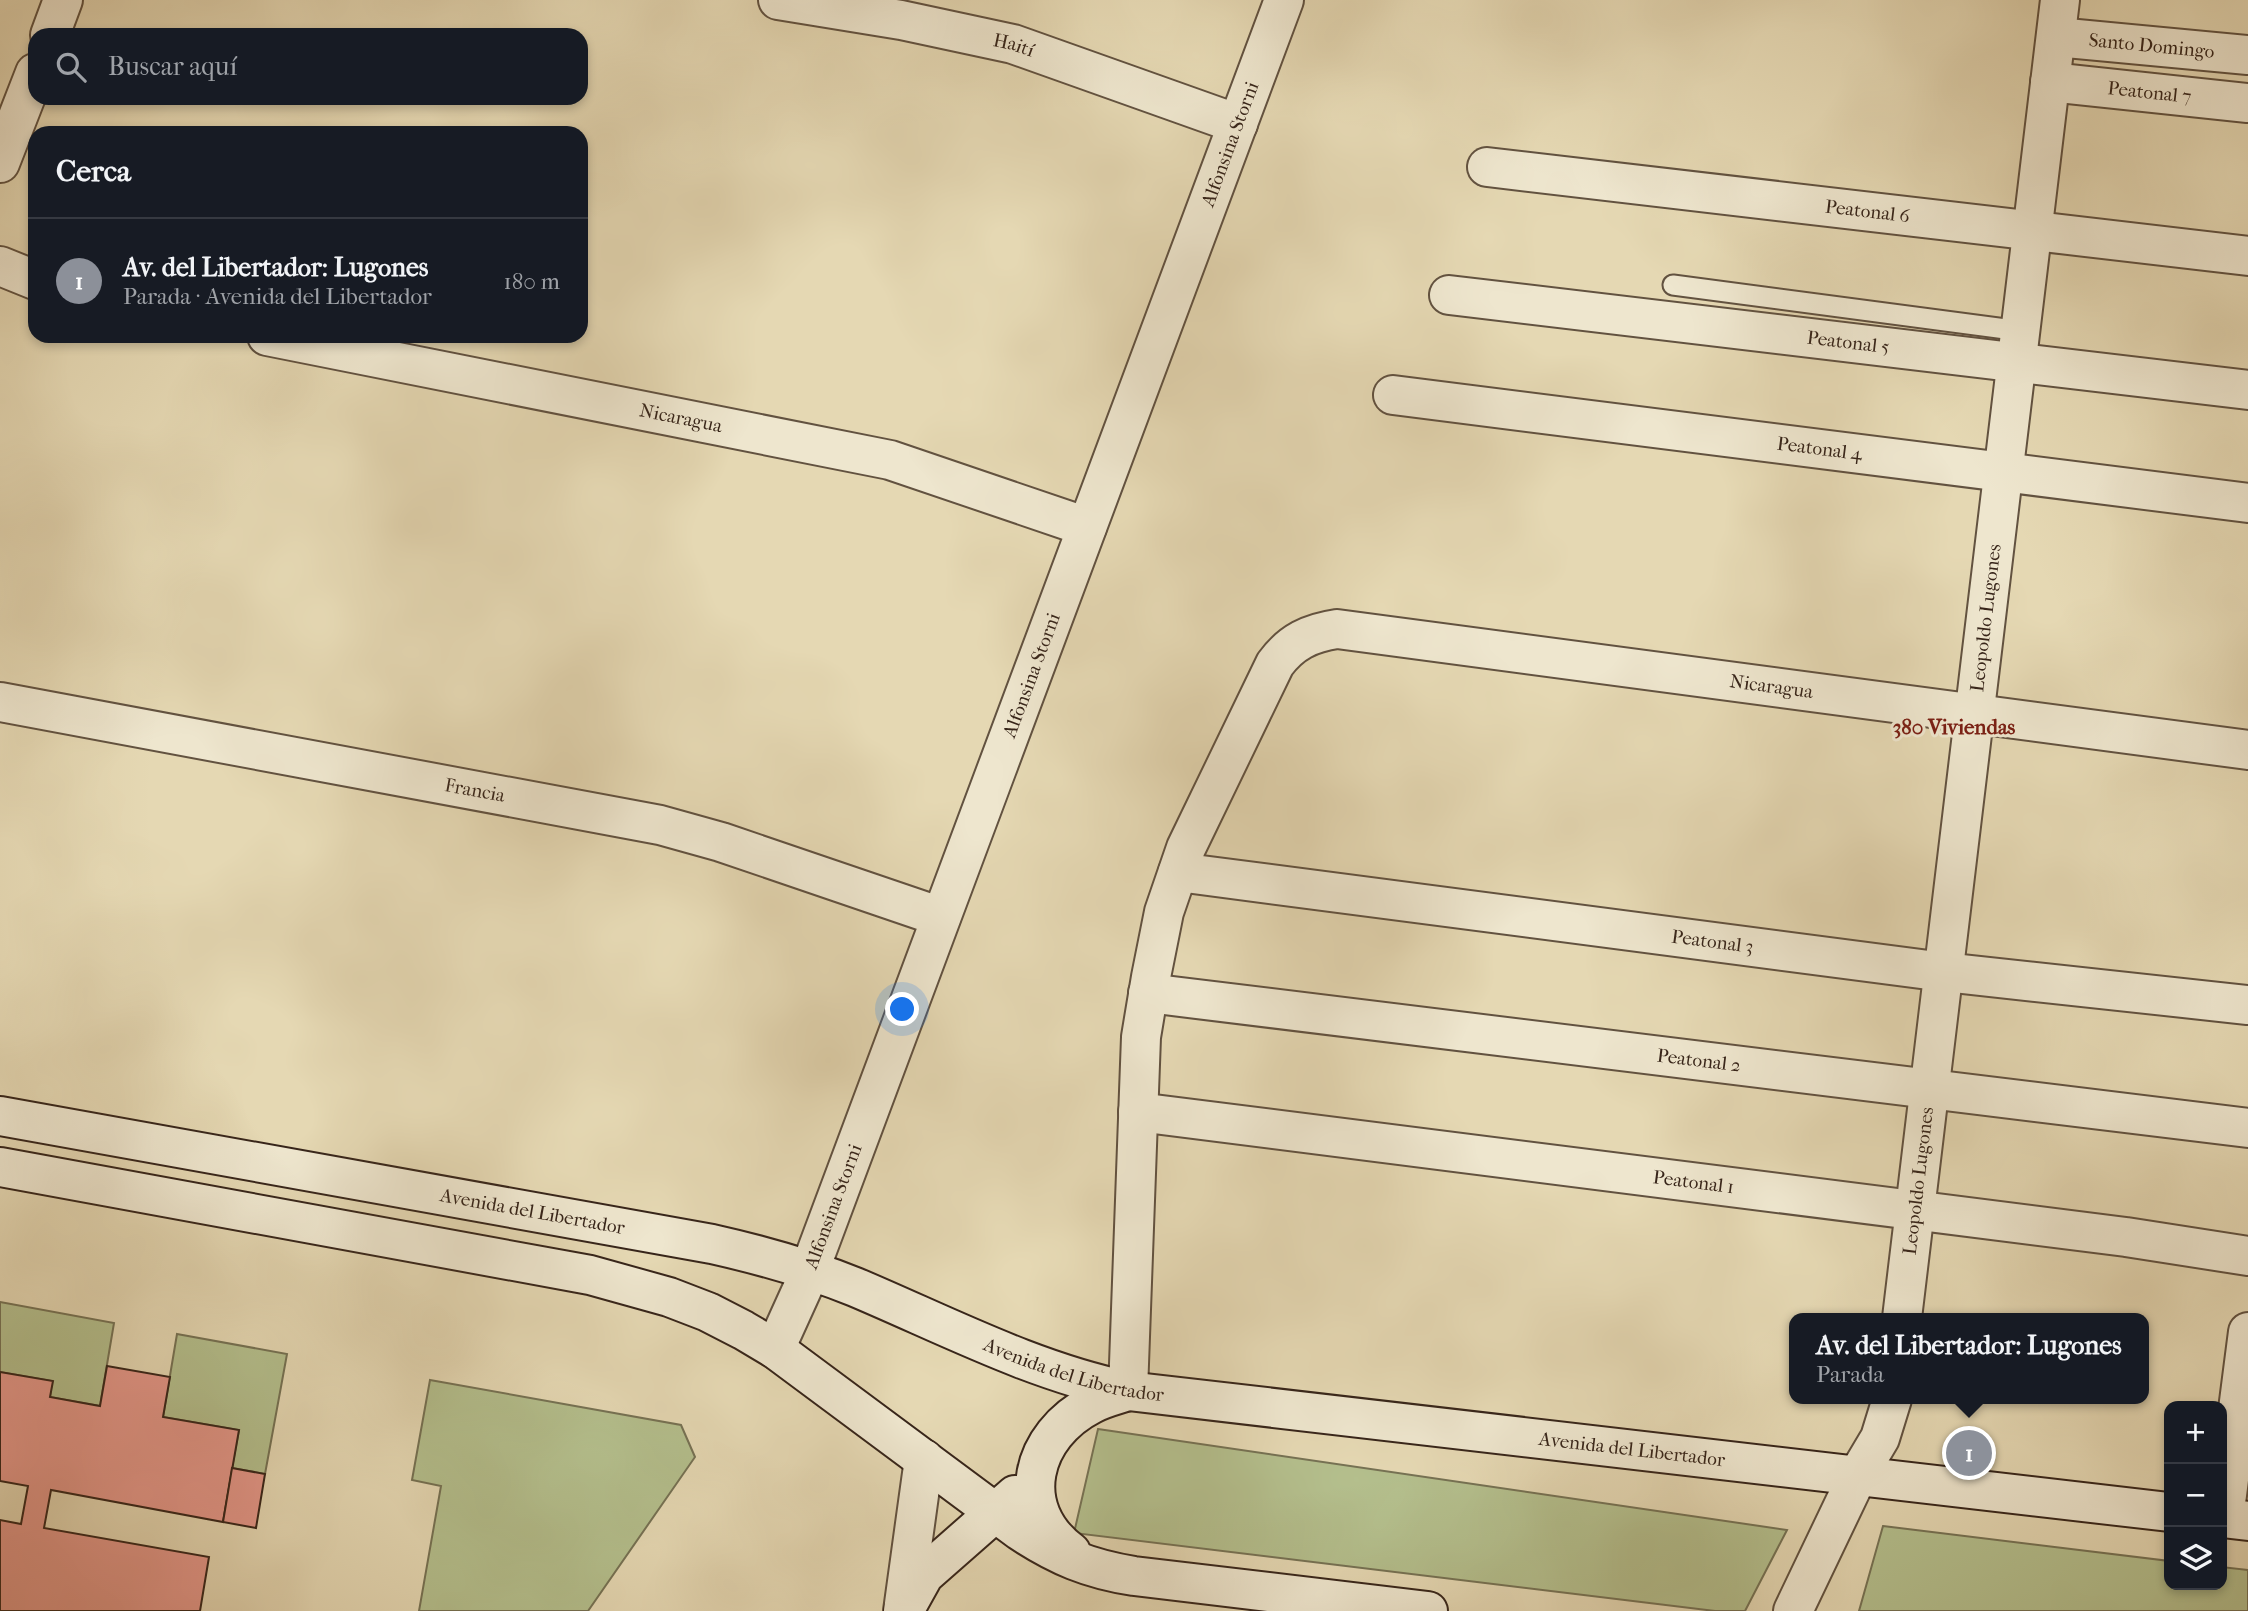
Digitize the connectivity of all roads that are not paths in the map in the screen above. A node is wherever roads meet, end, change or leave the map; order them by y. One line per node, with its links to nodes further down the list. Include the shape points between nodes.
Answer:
1 (63, 0): 5 (street)
2 (778, 0): 10 (street, Haití, via 1013,44)
3 (1284, 0): 10 (street, Alfonsina Storni)
4 (2058, 18): 6 (street, Santo Domingo); 7 (street, Leopoldo Lugones)
5 (53, 28)
6 (2248, 55)
7 (2050, 82): 9 (street, Peatonal 7); 13 (street, Leopoldo Lugones)
8 (28, 91): 11 (street)
9 (2248, 103)
10 (1238, 124): 25 (street, Alfonsina Storni)
11 (0, 163)
12 (1487, 167): 13 (street, Peatonal 6)
13 (2032, 232): 14 (street, Peatonal 6); 20 (street, Leopoldo Lugones)
14 (2248, 256)
15 (0, 266): 16 (street)
16 (28, 277)
17 (1673, 285): 20 (lane)
18 (1449, 295): 20 (street, Peatonal 5)
19 (302, 343): 25 (street, Nicaragua, via 890,460)
20 (2019, 346): 21 (street, Peatonal 5); 23 (street, Leopoldo Lugones)
21 (2248, 390)
22 (1393, 395): 23 (street, Peatonal 4)
23 (2004, 471): 24 (street, Peatonal 4); 27 (street, Leopoldo Lugones)
24 (2248, 503)
25 (1087, 527): 30 (street, Alfonsina Storni)
26 (0, 702): 30 (street, Francia, via 660,825)
27 (1975, 713): 28 (street, Nicaragua); 29 (street, Nicaragua, via 1337,629 1317,632 1298,641 1275,664); 31 (street, Leopoldo Lugones)
28 (2248, 750)
29 (1178, 872): 31 (street, Peatonal 3); 32 (street, via 1164,912)
30 (941, 917): 41 (street, Alfonsina Storni)
31 (1944, 972): 33 (street, Peatonal 3); 34 (street, Leopoldo Lugones)
32 (1148, 993): 34 (street, Peatonal 2); 35 (street)
33 (2248, 1005)
34 (1930, 1087): 37 (street, Peatonal 2); 39 (street, Leopoldo Lugones)
35 (1138, 1112): 39 (street, Peatonal 1); 45 (street)
36 (0, 1116): 41 (street, Avenida del Libertador, via 712,1244)
37 (2248, 1128)
38 (0, 1167): 44 (street, via 616,1282 708,1312)
39 (1915, 1212): 40 (street, Peatonal 1); 42 (street, Leopoldo Lugones)
40 (2248, 1256)
41 (809, 1270): 44 (street, Alfonsina Storni); 45 (street, Avenida del Libertador, via 1040,1367)
42 (1903, 1313)
43 (2248, 1332): 52 (street)
44 (775, 1349): 47 (street)
45 (1128, 1391): 48 (street, via 1076,1414 1046,1445); 49 (street, Avenida del Libertador)
46 (1890, 1404): 49 (street, via 1880,1438)
47 (924, 1459): 51 (street); 54 (street)
48 (1037, 1465): 51 (street); 53 (street, via 1036,1503 1043,1520 1064,1547)
49 (1858, 1475): 50 (street, Avenida del Libertador); 56 (street)
50 (2164, 1511)
51 (997, 1513): 53 (street, via 1044,1547); 54 (street, via 924,1575)
52 (2231, 1519)
53 (1100, 1571): 55 (street)
54 (904, 1611)
55 (1428, 1611)
56 (1793, 1611)

